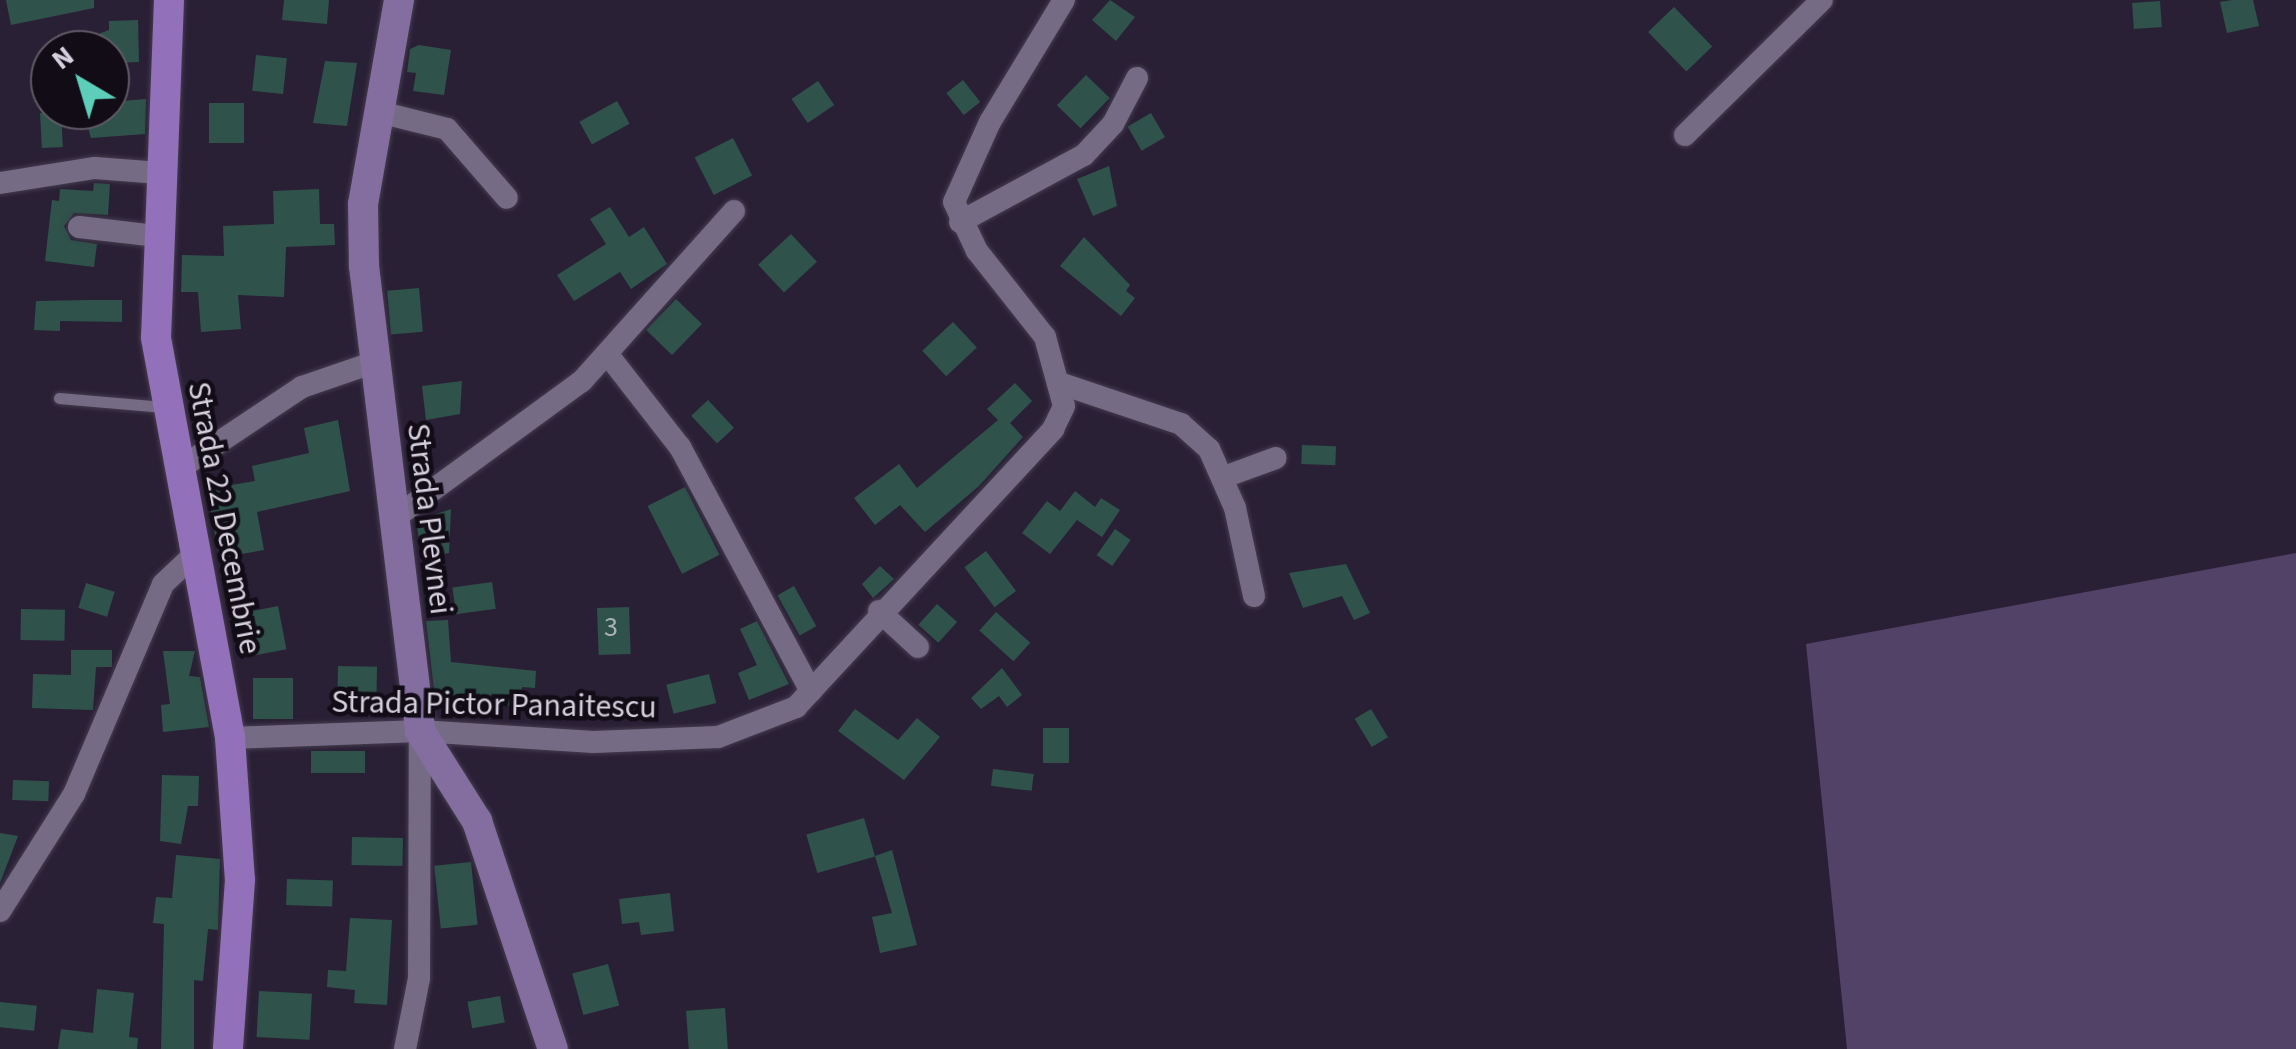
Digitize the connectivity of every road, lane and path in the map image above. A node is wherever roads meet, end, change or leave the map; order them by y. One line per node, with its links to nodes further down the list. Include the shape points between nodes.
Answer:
1 (169, 0): 8 (main road, Strada 22 Decembrie)
2 (398, 0): 6 (street, Strada Plevnei)
3 (1064, 0): 12 (street, via 957,185)
4 (1822, 0): 7 (street)
5 (1137, 78): 12 (street, via 1113,124 1084,155)
6 (379, 112): 10 (street, via 446,129); 16 (street, Strada Plevnei, via 363,204)
7 (1685, 135)
8 (160, 173): 9 (street, via 95,168); 14 (main road, Strada 22 Decembrie)
9 (0, 183)
10 (507, 198)
11 (734, 211): 15 (street, via 653,293)
12 (960, 222): 17 (street, via 1032,316)
13 (79, 226): 14 (street)
14 (157, 236): 19 (main road, Strada 22 Decembrie, via 156,338)
15 (608, 355): 23 (street); 28 (street, via 680,448)
16 (372, 363): 21 (street, via 302,387); 23 (street, Strada Plevnei)
17 (1062, 384): 22 (street, via 1181,424); 26 (street, via 1064,406 1053,429)
18 (59, 398): 19 (lane)
19 (166, 407): 21 (main road, Strada 22 Decembrie)
20 (1276, 458): 22 (street)
21 (179, 469): 24 (main road, Strada 22 Decembrie)
22 (1224, 477): 25 (street)
23 (396, 517): 29 (street, Strada Plevnei)
24 (195, 554): 30 (main road, Strada 22 Decembrie); 31 (street, via 163,584 74,794)
25 (1254, 596)
26 (879, 611): 27 (street); 28 (street)
27 (918, 647)
28 (811, 691): 29 (street, Strada Pictor Panaitescu, via 779,720 756,728 594,742)
29 (420, 731): 30 (street, Strada Pictor Panaitescu); 33 (street, Strada Plevnei, via 419,978); 34 (street, via 477,821)
30 (230, 738): 32 (main road, Strada 22 Decembrie, via 240,880)
31 (0, 911)
32 (228, 1049)
33 (405, 1049)
34 (553, 1049)

